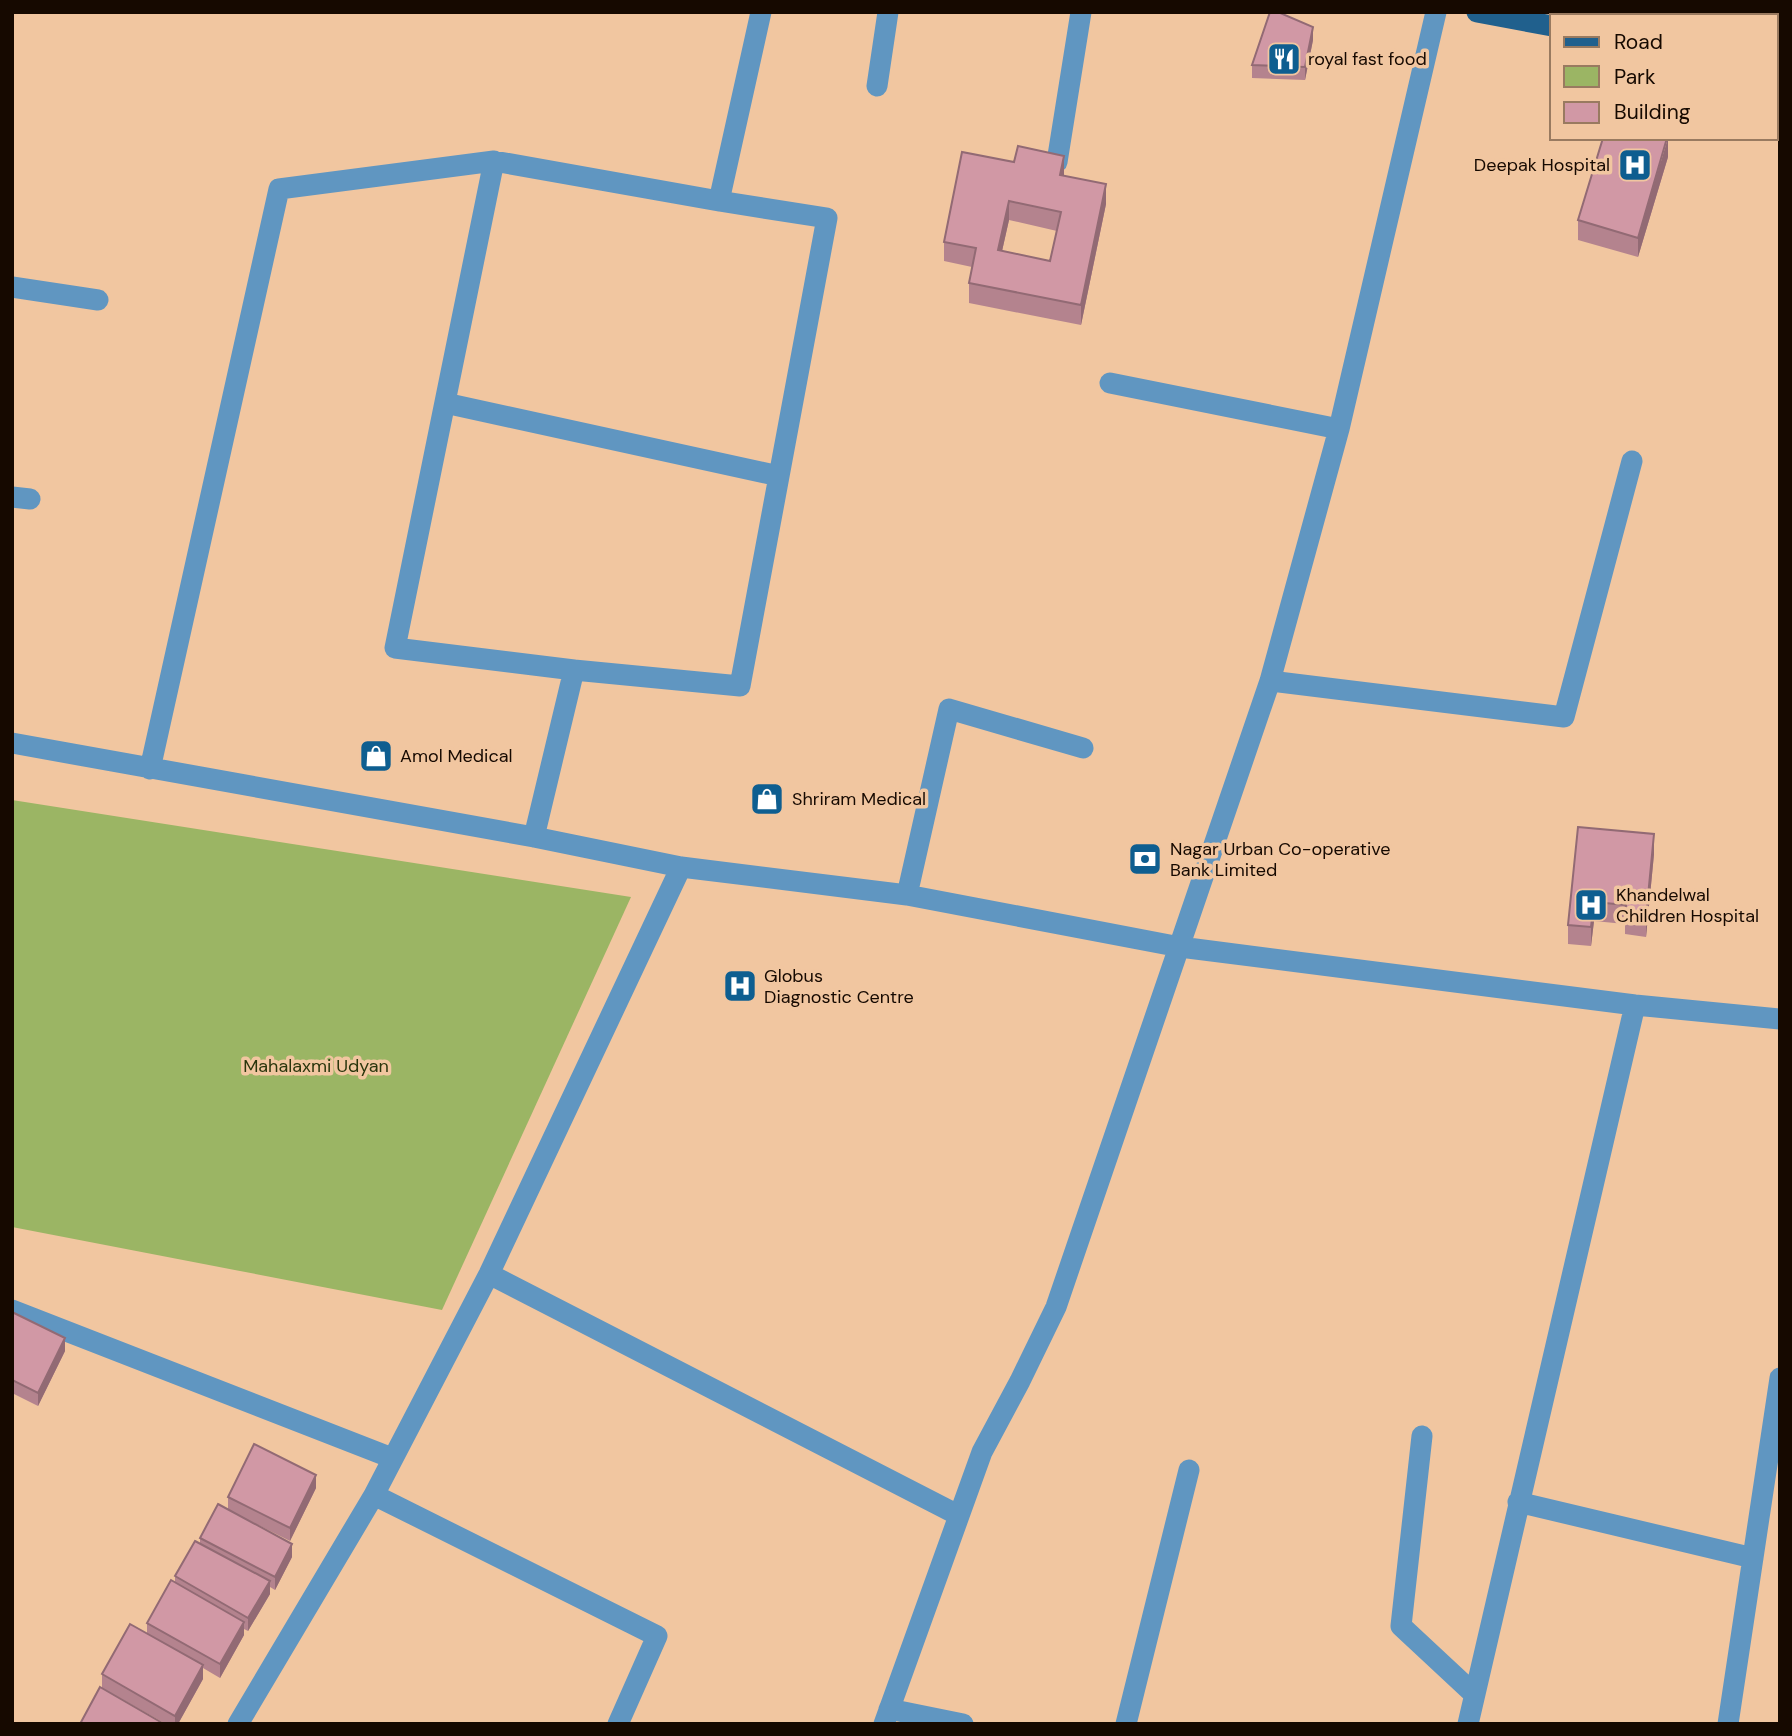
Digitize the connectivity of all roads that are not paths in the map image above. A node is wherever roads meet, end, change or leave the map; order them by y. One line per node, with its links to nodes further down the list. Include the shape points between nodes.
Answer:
1 (761, 12): 12 (street)
2 (888, 12): 9 (street)
3 (1081, 12): 11 (street)
4 (1436, 12): 17 (street)
5 (1477, 12): 8 (main road)
6 (1761, 12): 7 (main road)
7 (1780, 14)
8 (1550, 26)
9 (877, 86)
10 (494, 161): 12 (street); 16 (street); 24 (street, via 279,189)
11 (1057, 162)
12 (719, 201): 19 (street, via 827,218)
13 (12, 287): 14 (street)
14 (98, 300)
15 (1110, 383): 17 (street)
16 (444, 403): 19 (street); 20 (street, via 395,648)
17 (1339, 429): 21 (street)
18 (1632, 461): 21 (street, via 1564,717)
19 (779, 476): 20 (street, via 740,686)
20 (574, 670): 25 (street)
21 (1270, 681): 28 (street)
22 (12, 743): 24 (street)
23 (1083, 748): 27 (street, via 949,709)
24 (150, 769): 25 (street)
25 (534, 837): 26 (street)
26 (681, 867): 27 (street); 31 (street)
27 (907, 895): 28 (street)
28 (1180, 947): 29 (street); 40 (street, via 1056,1307 982,1452)
29 (1635, 1005): 30 (street); 39 (street)
30 (1780, 1019)
31 (489, 1273): 36 (street); 40 (street)
32 (12, 1310): 36 (street)
33 (1780, 1378): 34 (street)
34 (1778, 1405): 41 (street)
35 (1422, 1436): 42 (street, via 1401,1626)
36 (392, 1458): 38 (street)
37 (1189, 1470): 47 (street)
38 (374, 1494): 44 (street); 45 (street, via 657,1636)
39 (1518, 1502): 41 (street); 42 (street)
40 (958, 1515): 43 (street)
41 (1753, 1558): 49 (street)
42 (1474, 1694): 48 (street)
43 (886, 1717): 46 (street)
44 (238, 1724)
45 (618, 1724)
46 (963, 1724)
47 (1126, 1724)
48 (1468, 1724)
49 (1728, 1724)

